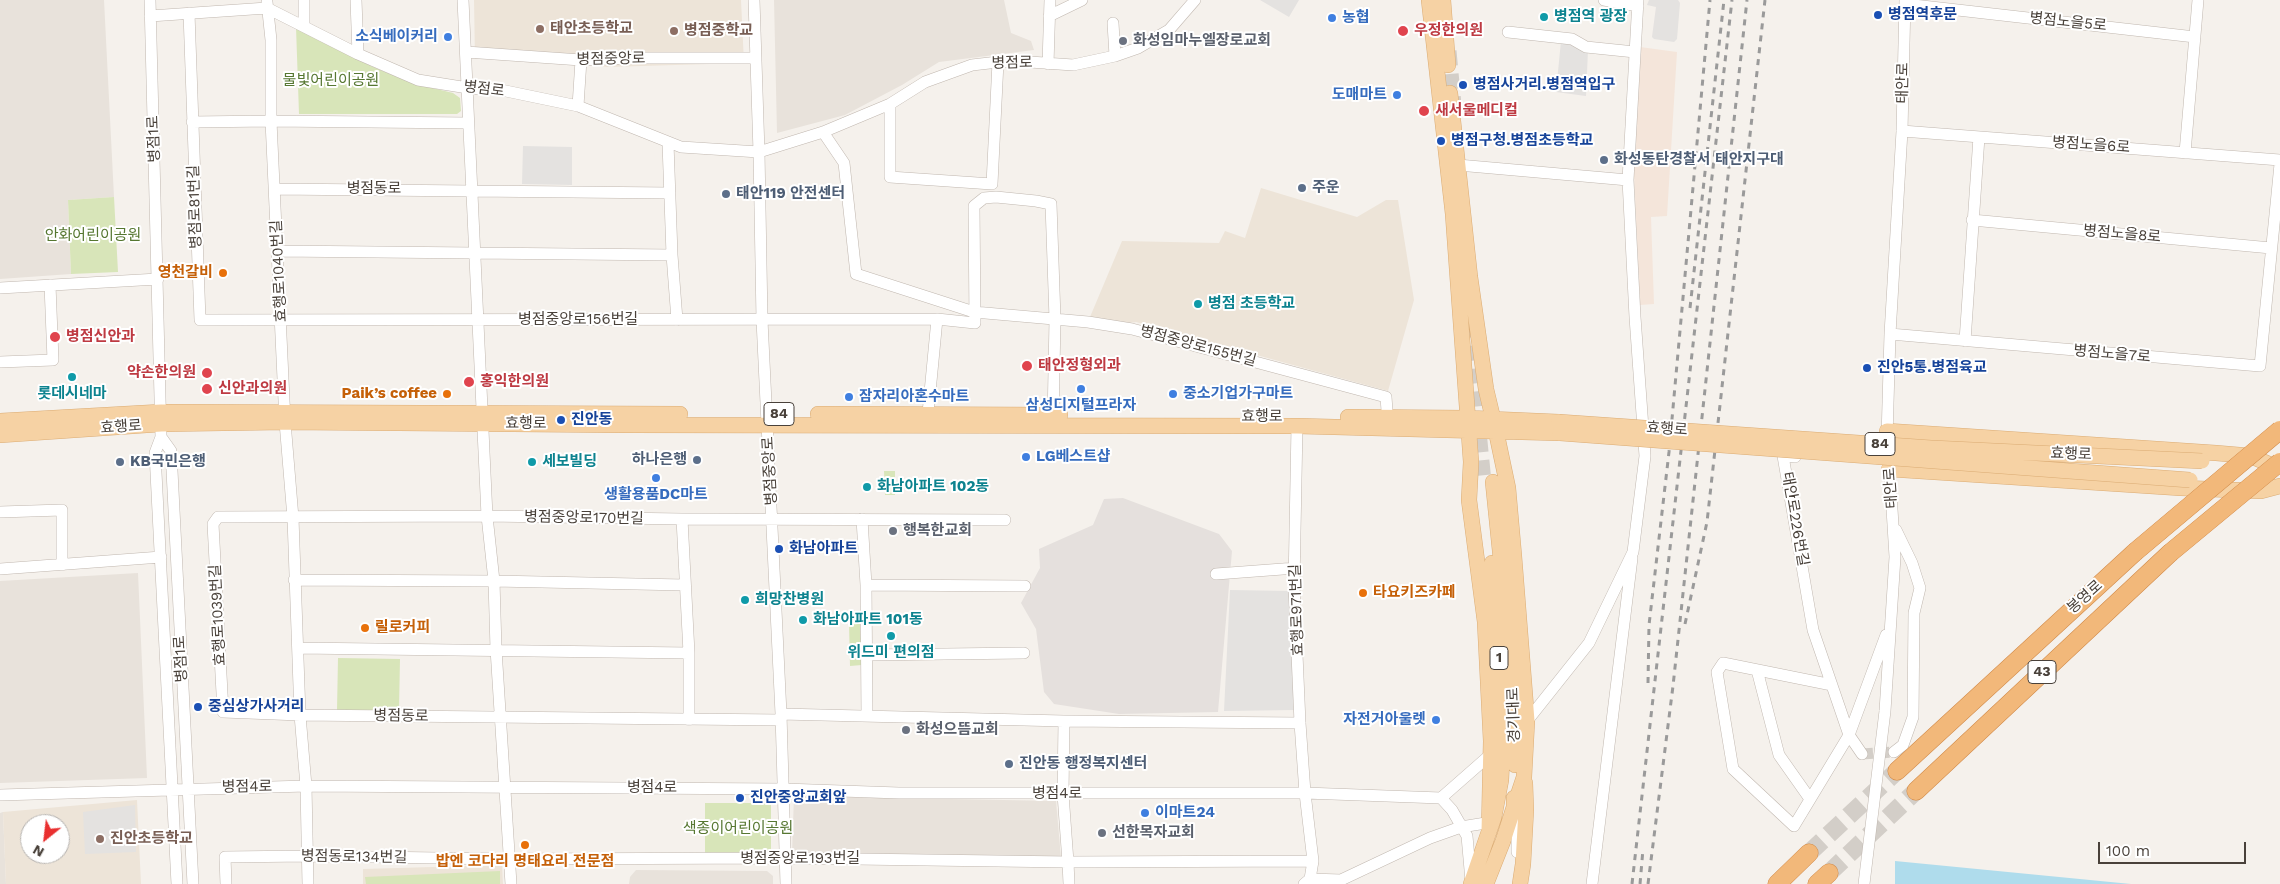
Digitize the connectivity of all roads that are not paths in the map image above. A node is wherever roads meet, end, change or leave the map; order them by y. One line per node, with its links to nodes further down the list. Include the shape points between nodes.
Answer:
1 (150, 0): 18 (street, 병점1로)
2 (304, 0): 21 (street)
3 (356, 0): 26 (street)
4 (463, 0): 24 (street)
5 (754, 0): 28 (street, 병점중앙로)
6 (1050, 0): 19 (street)
7 (1082, 0): 16 (street)
8 (1195, 0): 27 (street, 병점로, via 1169,30 1138,48)
9 (1429, 0): 77 (main road, 경기대로, via 1452,214)
10 (1443, 0): 46 (main road)
11 (1604, 0): 14 (street)
12 (2198, 0): 23 (street)
13 (1905, 2): 23 (street, 병점노을5로); 38 (street, 태안로)
14 (1638, 3): 25 (street)
15 (267, 4): 17 (street, 병점로); 21 (street, 병점로); 35 (street, 효행로1040번길)
16 (1064, 4): 19 (street)
17 (188, 13): 18 (street, 병점로); 36 (street, 병점로81번길)
18 (150, 16): 56 (street, 병점1로)
19 (1049, 16): 31 (street)
20 (1113, 23): 27 (street)
21 (304, 26): 26 (street, 병점로)
22 (1508, 32): 25 (street, via 1572,38 1586,47)
23 (2196, 36): 43 (street)
24 (466, 52): 29 (street, 병점중앙로); 32 (street)
25 (1635, 52): 47 (street)
26 (358, 54): 32 (street, 병점로, via 418,80)
27 (1115, 56): 31 (street, 병점로, via 1088,63)
28 (756, 58): 29 (street, 병점중앙로); 42 (street, 병점중앙로)
29 (581, 60): 34 (street)
30 (998, 62): 31 (street, 병점로); 33 (street, 병점로, via 972,65 925,82); 33 (street, via 992,184 890,177)
31 (1048, 64)
32 (468, 88): 34 (street, 병점로, via 501,90); 37 (street)
33 (890, 104): 39 (street, 병점로)
34 (578, 106): 41 (street, 병점로)
35 (272, 121): 36 (street); 37 (street); 48 (street, 효행로1040번길)
36 (192, 122): 60 (street, 병점로81번길, via 200,320)
37 (468, 123): 49 (street)
38 (1902, 131): 40 (street, 병점노을6로); 66 (street, 태안로)
39 (823, 132): 42 (street, 병점로); 59 (street, 병점중앙로155번길, via 844,163 856,274)
40 (1979, 137): 43 (street, 병점노을6로); 51 (street)
41 (668, 143): 42 (street, 병점로); 50 (street)
42 (760, 152): 65 (street, 병점중앙로)
43 (2186, 153): 44 (street, 병점노을6로)
44 (2280, 160)
45 (2280, 164): 52 (street, 병점노을7로)
46 (1458, 165): 47 (street); 78 (main road, via 1470,277 1486,389)
47 (1628, 180): 95 (street, via 1645,435)
48 (275, 189): 49 (street, 병점동로); 53 (street, 효행로1040번길)
49 (472, 190): 50 (street); 54 (street)
50 (670, 193): 55 (street)
51 (1972, 220): 52 (street, 병점노을8로); 67 (street)
52 (2271, 248): 67 (street, 병점노을7로, via 2260,366)
53 (278, 251): 54 (street); 60 (street, 효행로1040번길)
54 (475, 253): 55 (street); 63 (street)
55 (672, 255): 64 (street)
56 (158, 278): 57 (street); 76 (street, 병점1로)
57 (50, 285): 58 (street); 68 (street, via 53,360)
58 (0, 288)
59 (974, 312): 61 (street, via 975,323); 62 (street, 병점중앙로155번길); 62 (street, via 974,206 984,198 996,197 1051,204)
60 (282, 318): 63 (street); 70 (street, 효행로1040번길)
61 (936, 319): 65 (street); 69 (street)
62 (1054, 319): 73 (street); 75 (street, 병점중앙로155번길, via 1132,329 1386,397)
63 (478, 320): 64 (street, 병점중앙로156번길); 71 (street)
64 (677, 320): 65 (street, 병점중앙로156번길)
65 (762, 320): 72 (street, 병점중앙로)
66 (1890, 334): 67 (street); 82 (street, 태안로)
67 (1965, 341)
68 (0, 362)
69 (928, 414): 72 (main road, 효행로 / 84); 73 (main road, 효행로 / 84)
70 (284, 416): 71 (main road, 효행로 / 84); 76 (main road, 효행로 / 84); 89 (street)
71 (482, 418): 72 (main road, 효행로 / 84); 88 (street)
72 (767, 419): 73 (main road, 효행로 / 84); 91 (street, 병점중앙로)
73 (1053, 420): 75 (main road, 효행로 / 84); 79 (main road, 효행로 / 84)
74 (0, 421): 76 (main road, 효행로 / 84)
75 (1388, 422): 77 (main road, 효행로 / 84); 79 (main road, 효행로 / 84)
76 (161, 424): 83 (main road, 효행로 / 84); 96 (street, 병점1로, via 155,453); 129 (street, 병점1로, via 171,451)
77 (1468, 424): 78 (main road, 효행로 / 84); 125 (main road, 경기대로, via 1469,500 1485,622)
78 (1495, 425): 80 (main road, 효행로 / 84); 120 (main road, via 1508,488)
79 (1297, 426): 98 (street, 효행로971번길)
80 (1559, 428): 84 (main road, 효행로 / 84, bridge); 86 (main road, 84, bridge)
81 (2280, 430): 126 (highway, 봉영로 / 43, bridge, via 2135,552)
82 (1887, 431): 84 (main road, via 2251,456); 85 (street, 태안로)
83 (0, 434)
84 (2277, 464): 133 (highway, 봉영로 / 43, bridge, via 2170,554)
85 (1889, 466): 86 (main road, via 2181,488 2261,491); 94 (street, 태안로); 113 (street, 태안로226번길, via 1783,456 1813,630)
86 (2280, 486)
87 (0, 512): 97 (street, via 62,510)
88 (487, 516): 89 (street); 90 (street, 병점중앙로170번길); 102 (street)
89 (293, 518): 101 (street); 114 (street, 효행로1039번길, via 218,517 213,524 223,712)
90 (682, 519): 91 (street, 병점중앙로170번길); 103 (street)
91 (773, 519): 92 (street, 병점중앙로170번길); 117 (street, 병점중앙로)
92 (862, 519): 93 (street, 병점중앙로170번길); 104 (street)
93 (1005, 520)
94 (1894, 525): 106 (street, 태안로); 123 (street, via 1920,588 1914,613 1913,717 1903,745)
95 (1633, 552): 120 (street, via 1589,644); 158 (street)
96 (161, 558): 97 (street); 131 (street, 병점1로)
97 (62, 565): 99 (street)
98 (1296, 568): 100 (street); 121 (street, 효행로971번길)
99 (0, 569)
100 (1216, 574)
101 (294, 580): 102 (street); 107 (street)
102 (494, 581): 103 (street); 108 (street)
103 (684, 585): 109 (street)
104 (866, 585): 105 (street); 111 (street)
105 (1025, 586)
106 (1891, 624): 122 (street); 160 (street, 태안로, via 1885,711)
107 (298, 648): 108 (street); 114 (street)
108 (496, 649): 109 (street); 116 (street)
109 (689, 653): 118 (street)
110 (1024, 653): 111 (street)
111 (867, 655): 115 (street)
112 (1757, 670): 113 (street); 138 (street, via 1779,755); 138 (street, via 1723,663 1717,672 1733,770 1794,826)
113 (1832, 685): 122 (street, 태안로226번길)
114 (300, 715): 116 (street, 병점동로); 128 (street)
115 (868, 716): 117 (street); 119 (street)
116 (501, 717): 118 (street); 130 (street)
117 (781, 717): 118 (street); 132 (street, 병점중앙로)
118 (689, 720)
119 (1064, 721): 121 (street); 135 (street)
120 (1527, 722): 127 (main road)
121 (1300, 723): 134 (street, 효행로971번길)
122 (1849, 734): 124 (street, 태안로226번길); 138 (street)
123 (1894, 752)
124 (1862, 754)
125 (1490, 755): 137 (street); 140 (main road, 경기대로)
126 (1897, 771)
127 (1524, 777): 139 (main road); 157 (main road, via 1524,864)
128 (306, 786): 129 (street, 병점4로); 130 (street, 병점4로); 143 (street)
129 (189, 788): 131 (street, 병점4로); 151 (street, 병점1로)
130 (504, 788): 132 (street, 병점4로); 145 (street)
131 (172, 789): 136 (street, 병점4로); 150 (street, 병점1로)
132 (784, 789): 135 (street, 병점4로); 144 (street, 병점중앙로)
133 (1916, 791)
134 (1305, 793): 135 (street, 병점4로); 137 (street, 병점4로); 146 (street)
135 (1063, 794): 147 (street)
136 (0, 796)
137 (1441, 798): 141 (street)
138 (1810, 799)
139 (1514, 807): 140 (main road, 경기대로 / 1, via 1515,715 1505,587 1489,482 1503,738 1501,780); 149 (main road, 경기대로 / 1); 157 (street)
140 (1490, 826): 141 (street); 149 (main road, 경기대로 / 1)
141 (1461, 827): 148 (street, via 1341,880); 149 (street, via 1467,836)
142 (1809, 852): 159 (highway)
143 (307, 856): 145 (street, 병점동로134번길); 152 (street, 병점동로134번길, via 225,857); 153 (street)
144 (784, 858): 145 (street, 병점중앙로193번길); 147 (street, 병점중앙로193번길); 155 (street, 병점중앙로)
145 (510, 859): 154 (street)
146 (1313, 861): 147 (street, 병점중앙로193번길); 148 (street)
147 (1068, 862): 156 (street)
148 (1307, 881)
149 (1476, 883)
150 (177, 884)
151 (193, 884)
152 (226, 884)
153 (308, 884)
154 (511, 884)
155 (786, 884)
156 (1068, 884)
157 (1519, 884)
158 (1592, 884)
159 (1776, 884)
160 (1864, 884)

